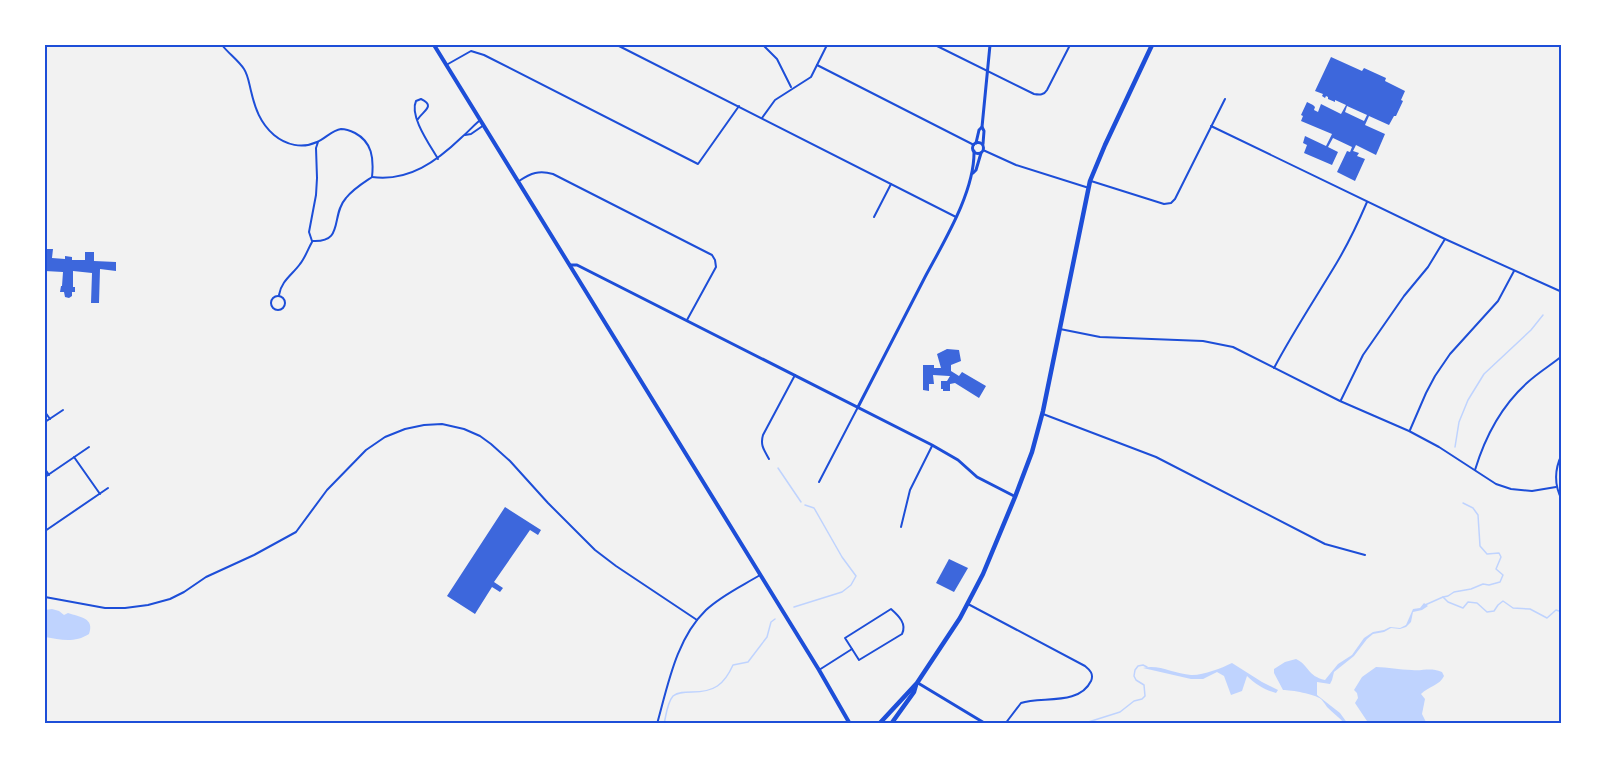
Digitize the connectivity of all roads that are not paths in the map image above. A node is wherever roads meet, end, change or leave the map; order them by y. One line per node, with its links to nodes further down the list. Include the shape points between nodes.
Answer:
1 (222, 45): 23 (street, via 243,68 260,119 274,135 289,144)
2 (434, 45): 10 (main road)
3 (618, 45): 15 (street)
4 (763, 45): 13 (street, via 777,59)
5 (827, 45): 11 (street)
6 (935, 45): 12 (street)
7 (990, 45): 12 (street)
8 (1070, 45): 12 (street, via 1047,90 1040,95)
9 (1152, 45): 32 (main road)
10 (446, 65): 15 (street, via 471,51 484,55 698,164); 18 (main road)
11 (817, 65): 13 (street, via 811,77); 24 (street)
12 (988, 70): 21 (street)
13 (792, 88): 16 (street, via 775,100)
14 (1225, 99): 20 (street)
15 (739, 106): 16 (street)
16 (762, 117): 33 (street)
17 (418, 119): 17 (street, via 414,104 421,99 428,106); 28 (street)
18 (481, 120): 19 (main road); 22 (street)
19 (484, 125): 22 (street); 31 (main road)
20 (1211, 126): 32 (street, via 1170,204); 35 (street)
21 (982, 127): 24 (street); 25 (street)
22 (465, 135): 28 (street)
23 (318, 142): 30 (street, via 341,129 360,136 371,151); 39 (street, via 309,231)
24 (975, 144): 25 (street); 26 (street)
25 (982, 144): 27 (street)
26 (974, 151): 27 (street); 29 (street)
27 (982, 151): 29 (street); 34 (street)
28 (438, 159): 30 (street, via 400,176)
29 (973, 173): 37 (street)
30 (372, 177): 39 (street, via 345,198 330,237 324,242)
31 (519, 181): 40 (main road); 44 (street, via 536,172 553,174 709,254 716,267)
32 (1090, 181): 34 (main road)
33 (891, 184): 36 (street); 37 (street)
34 (1089, 188): 45 (main road)
35 (1367, 202): 38 (street); 47 (street, via 1360,221)
36 (874, 217)
37 (956, 217): 50 (street)
38 (1445, 239): 41 (street); 49 (street, via 1363,355)
39 (312, 241): 43 (street)
40 (570, 265): 44 (street, via 577,265); 75 (main road)
41 (1514, 271): 42 (street); 56 (street, via 1498,301 1435,376)
42 (1562, 292)
43 (279, 295): 43 (street, via 271,302 278,310 286,302)
44 (687, 321): 48 (street)
45 (1060, 330): 47 (street, via 1100,338 1218,343); 53 (main road)
46 (1562, 356): 63 (street, via 1508,403)
47 (1274, 368): 49 (street)
48 (795, 375): 50 (street); 61 (street, via 761,441)
49 (1340, 401): 56 (street)
50 (858, 407): 57 (street); 66 (street)
51 (63, 410): 54 (street)
52 (45, 412): 54 (street)
53 (1043, 414): 70 (main road); 74 (street, via 1156,457 1325,544)
54 (50, 419): 55 (street)
55 (45, 422)
56 (1409, 431): 63 (street)
57 (932, 445): 70 (street, via 958,459 977,477); 72 (street, via 910,489)
58 (89, 447): 60 (street)
59 (1562, 454): 67 (street)
60 (74, 457): 64 (street); 69 (street)
61 (769, 459)
62 (45, 469): 64 (street)
63 (1475, 470): 67 (street, via 1491,482 1511,489)
64 (49, 475): 65 (street)
65 (45, 477)
66 (819, 482)
67 (1556, 487): 71 (street)
68 (108, 488): 69 (street)
69 (100, 494): 73 (street)
70 (1015, 496): 77 (main road)
71 (1562, 501)
72 (901, 526)
73 (45, 530)
74 (1365, 555)
75 (760, 574): 78 (street, via 720,599); 80 (main road)
76 (45, 597): 78 (street, via 105,608 170,599 296,532 327,490 366,450 385,437 405,429 442,424 464,429 491,444 595,550)
77 (968, 604): 81 (main road); 87 (street, via 1091,671 1090,684 1079,693 1024,702)
78 (697, 620): 82 (street, via 679,650)
79 (852, 649): 79 (street, via 859,660 898,638 904,629 899,616 891,609 845,638); 80 (street)
80 (819, 670): 83 (main road)
81 (917, 683): 84 (main road); 85 (main road); 86 (street)
82 (657, 724)
83 (850, 724)
84 (879, 724)
85 (891, 724)
86 (986, 724)
87 (1005, 724)

